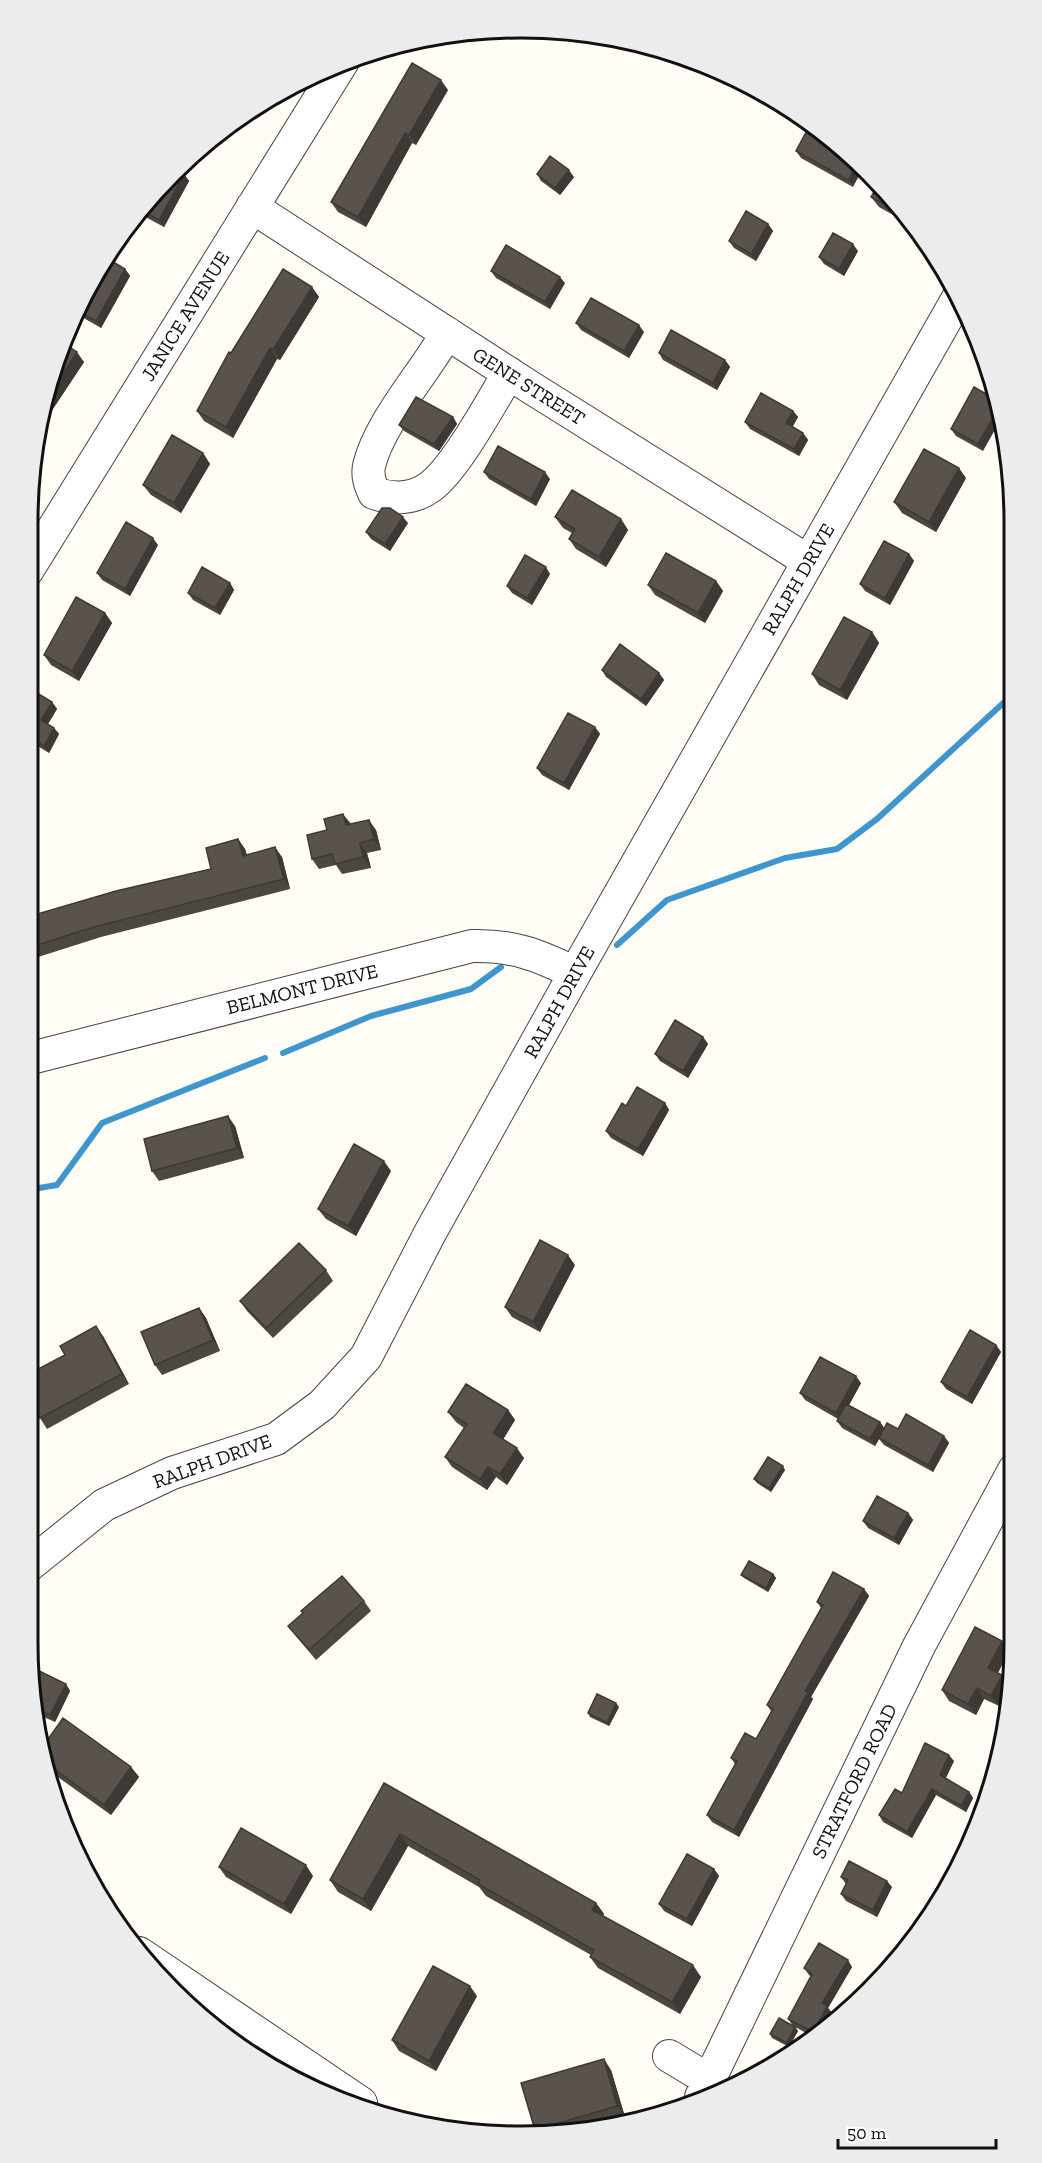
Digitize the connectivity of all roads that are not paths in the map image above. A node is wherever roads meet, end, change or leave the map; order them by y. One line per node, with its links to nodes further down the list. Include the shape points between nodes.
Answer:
1 (334, 75): 2 (street, JANICE AVENUE)
2 (252, 207): 4 (street, GENE STREET); 6 (street, JANICE AVENUE)
3 (954, 305): 7 (street, RALPH DRIVE)
4 (447, 333): 5 (street, GENE STREET); 5 (street, via 398,405 380,440 369,466 368,481 374,493 389,499 430,487 458,453)
5 (509, 373): 7 (street, GENE STREET)
6 (38, 553)
7 (808, 561): 8 (street, RALPH DRIVE)
8 (574, 973): 9 (street, BELMONT DRIVE, via 528,951 501,945 472,945); 11 (street, RALPH DRIVE, via 366,1357 322,1405 276,1439 172,1473 104,1505)
9 (38, 1056)
10 (1004, 1511): 14 (street, STRATFORD ROAD, via 919,1646)
11 (38, 1559)
12 (168, 1973): 15 (street)
13 (669, 2056): 14 (street)
14 (705, 2088)
15 (345, 2092)

